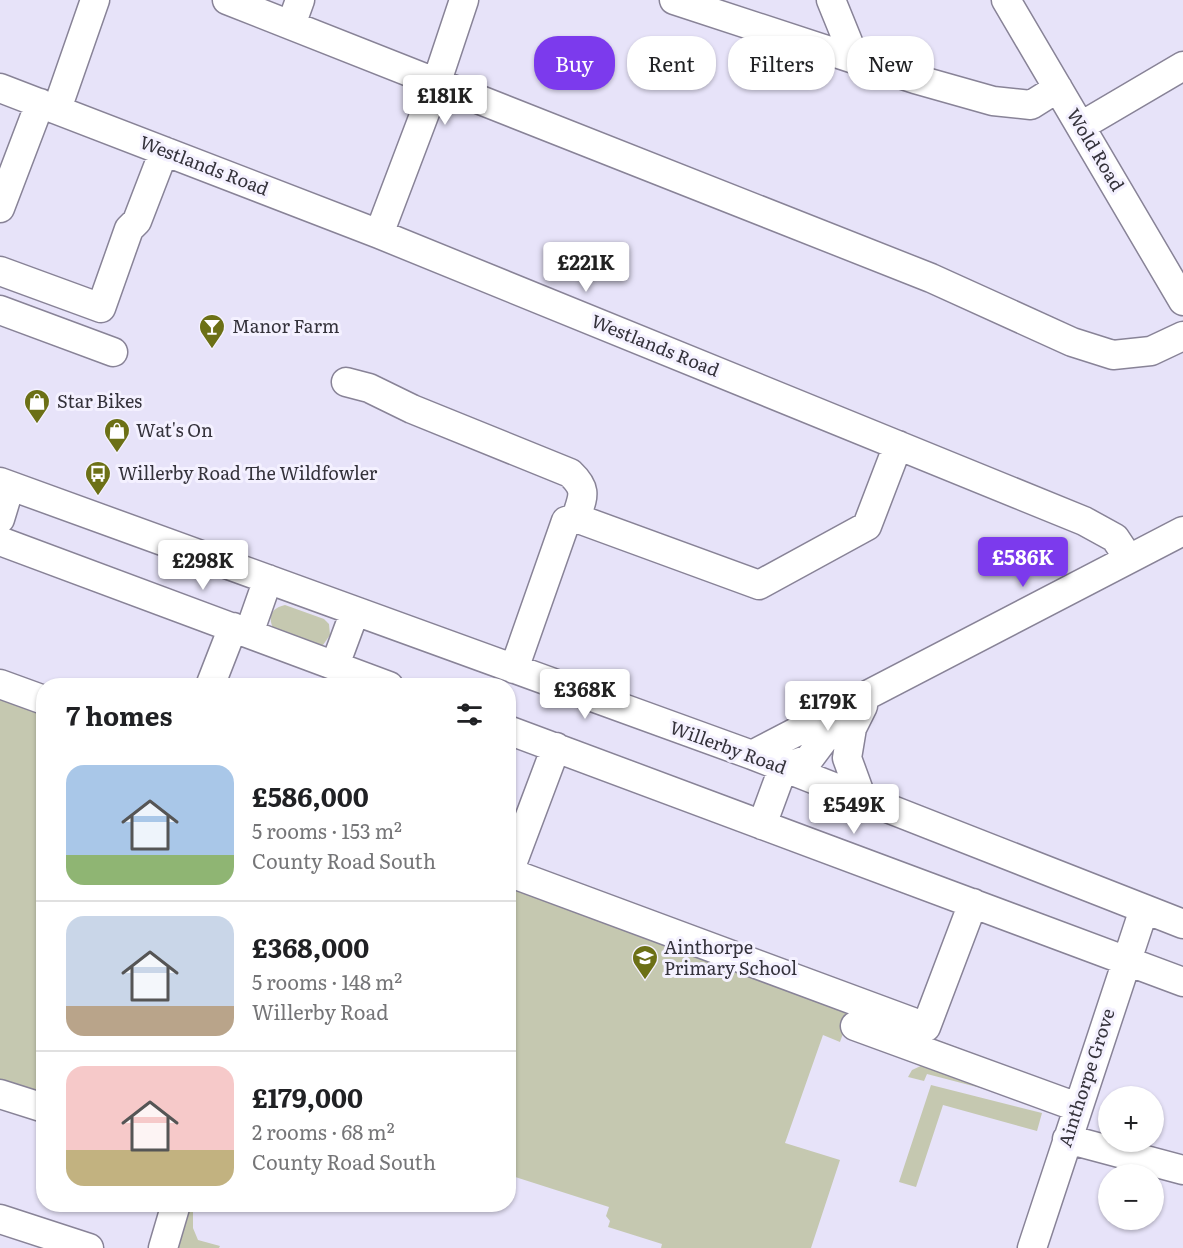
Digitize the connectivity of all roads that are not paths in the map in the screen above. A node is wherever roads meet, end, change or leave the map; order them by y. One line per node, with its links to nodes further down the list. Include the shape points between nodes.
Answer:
1 (95, 0): 15 (street)
2 (228, 0): 7 (street)
3 (674, 0): 9 (street)
4 (831, 0): 8 (street)
5 (1006, 0): 14 (street, Wold Road)
6 (458, 2): 11 (street)
7 (295, 13): 11 (street)
8 (847, 39)
9 (847, 56)
10 (1183, 66): 16 (street)
11 (436, 81): 19 (street); 23 (street, via 931,278 1072,342 1113,355 1151,351)
12 (934, 83): 14 (street, via 993,101 1031,105)
13 (0, 88): 15 (street, Westlands Road)
14 (1058, 88): 16 (street, Wold Road)
15 (48, 106): 17 (street, Westlands Road); 18 (street)
16 (1081, 126): 21 (street, Wold Road)
17 (164, 151): 19 (street, Westlands Road); 20 (street, via 137,222 129,230 101,308)
18 (0, 208)
19 (379, 234): 26 (street, Westlands Road)
20 (0, 271)
21 (1183, 301)
22 (0, 310): 24 (street)
23 (1183, 336)
24 (113, 352)
25 (346, 382): 28 (street, via 369,388 570,473 582,484)
26 (898, 445): 28 (street, via 867,526 759,585); 32 (street, Westlands Road, via 1084,521 1114,537)
27 (5, 484): 29 (street); 33 (street, Willerby Road)
28 (576, 518): 37 (street, via 566,521)
29 (0, 519)
30 (1183, 531): 32 (street)
31 (0, 541): 35 (street)
32 (1129, 559): 41 (street)
33 (268, 579): 34 (street, Willerby Road); 35 (street)
34 (355, 611): 36 (street); 37 (street, Willerby Road)
35 (241, 630): 36 (street); 38 (street)
36 (335, 665): 39 (street)
37 (514, 669): 46 (street, Willerby Road)
38 (214, 678)
39 (368, 678)
40 (0, 684): 42 (street)
41 (885, 687): 43 (street); 46 (street)
42 (36, 697)
43 (861, 708): 47 (street, via 830,731 808,759); 48 (street, via 852,728 847,758)
44 (516, 733): 45 (street)
45 (556, 747): 49 (street); 50 (street)
46 (752, 755): 47 (street, Willerby Road)
47 (783, 768): 48 (street, Willerby Road); 49 (street)
48 (862, 799): 53 (street, Willerby Road)
49 (762, 825): 52 (street)
50 (516, 853)
51 (516, 875): 52 (street, via 926,1028)
52 (973, 903): 55 (street)
53 (1144, 909): 54 (street, Willerby Road); 55 (street, Ainthorpe Grove)
54 (1183, 924)
55 (1125, 961): 56 (street); 60 (street, Ainthorpe Grove)
56 (1183, 982)
57 (855, 1026): 60 (street)
58 (0, 1094): 59 (street)
59 (36, 1105)
60 (1077, 1107): 61 (street, Ainthorpe Grove)
61 (1067, 1139): 62 (street); 67 (street, Ainthorpe Grove)
62 (1183, 1170)
63 (174, 1212): 66 (street)
64 (0, 1219): 65 (street)
65 (89, 1248)
66 (163, 1248)
67 (1032, 1248)

